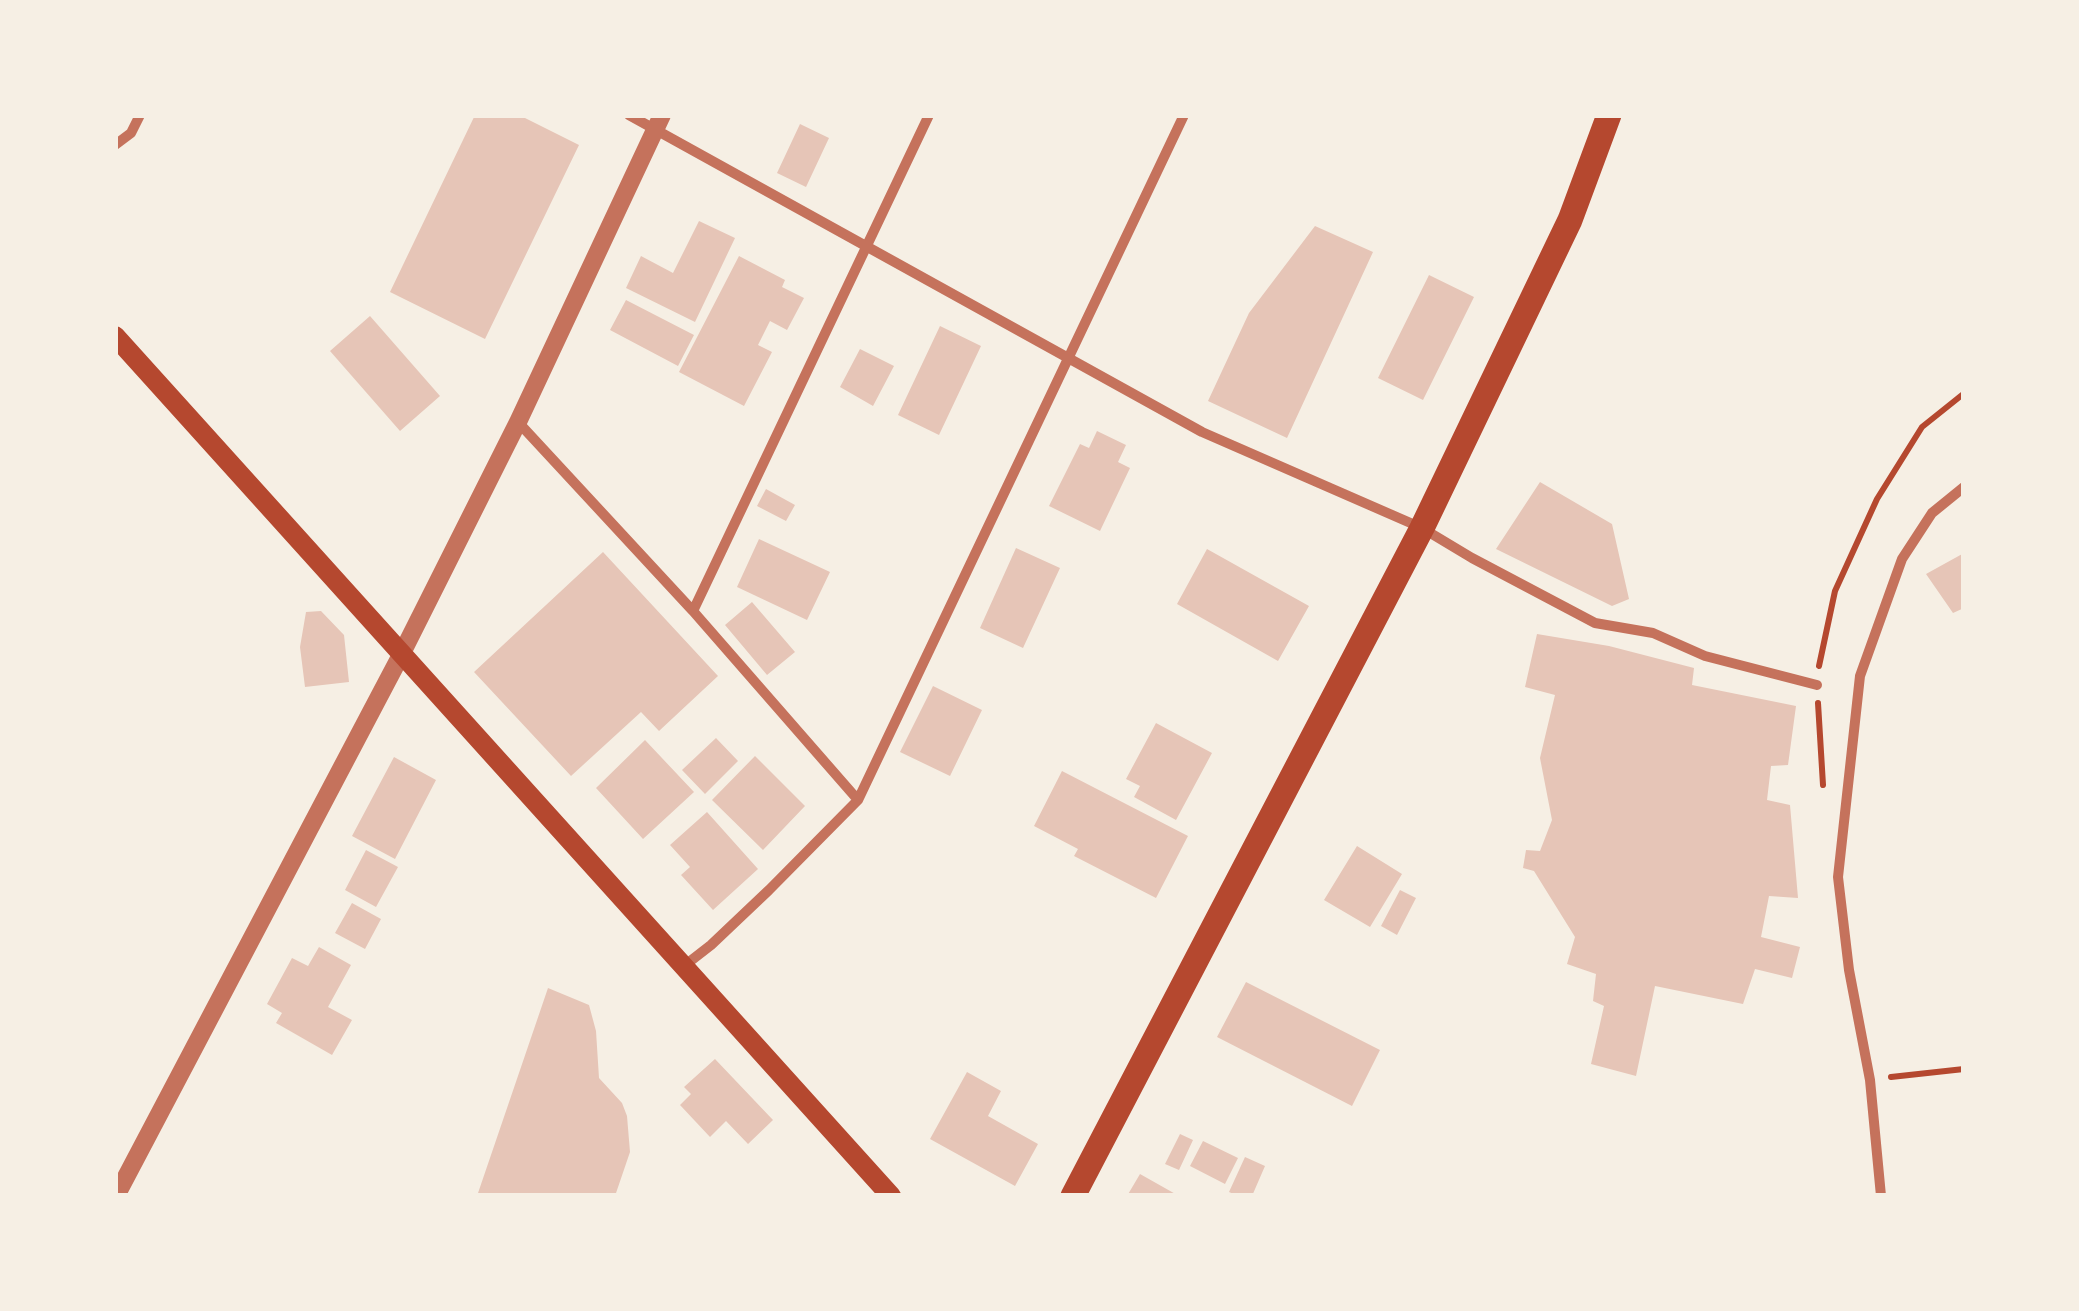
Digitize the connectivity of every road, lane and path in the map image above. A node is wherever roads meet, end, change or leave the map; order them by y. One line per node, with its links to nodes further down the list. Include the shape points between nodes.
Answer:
1 (140, 115): 7 (street)
2 (629, 115): 6 (street)
3 (929, 115): 8 (street)
4 (1184, 115): 10 (street)
5 (1609, 115): 14 (main road, via 1570,220)
6 (659, 122): 8 (street); 12 (street)
7 (115, 145)
8 (866, 244): 10 (street); 15 (street)
9 (115, 336): 16 (main road)
10 (1070, 358): 14 (street, via 1202,432); 18 (street)
11 (1962, 395): 17 (path, via 1922,427 1877,499 1835,592)
12 (518, 422): 15 (street); 16 (street)
13 (1964, 487): 19 (street, via 1932,513 1902,558 1860,676)
14 (1422, 528): 17 (street, via 1595,623 1653,633 1705,656); 25 (main road)
15 (694, 612): 18 (street)
16 (401, 655): 20 (main road); 23 (street)
17 (1817, 685): 19 (path, via 1826,822)
18 (858, 800): 20 (street)
19 (1844, 821): 22 (street, via 1838,877)
20 (684, 967): 24 (main road)
21 (1964, 1069): 22 (path)
22 (1870, 1080): 26 (street)
23 (116, 1196)
24 (891, 1196)
25 (1073, 1196)
26 (1881, 1196)

